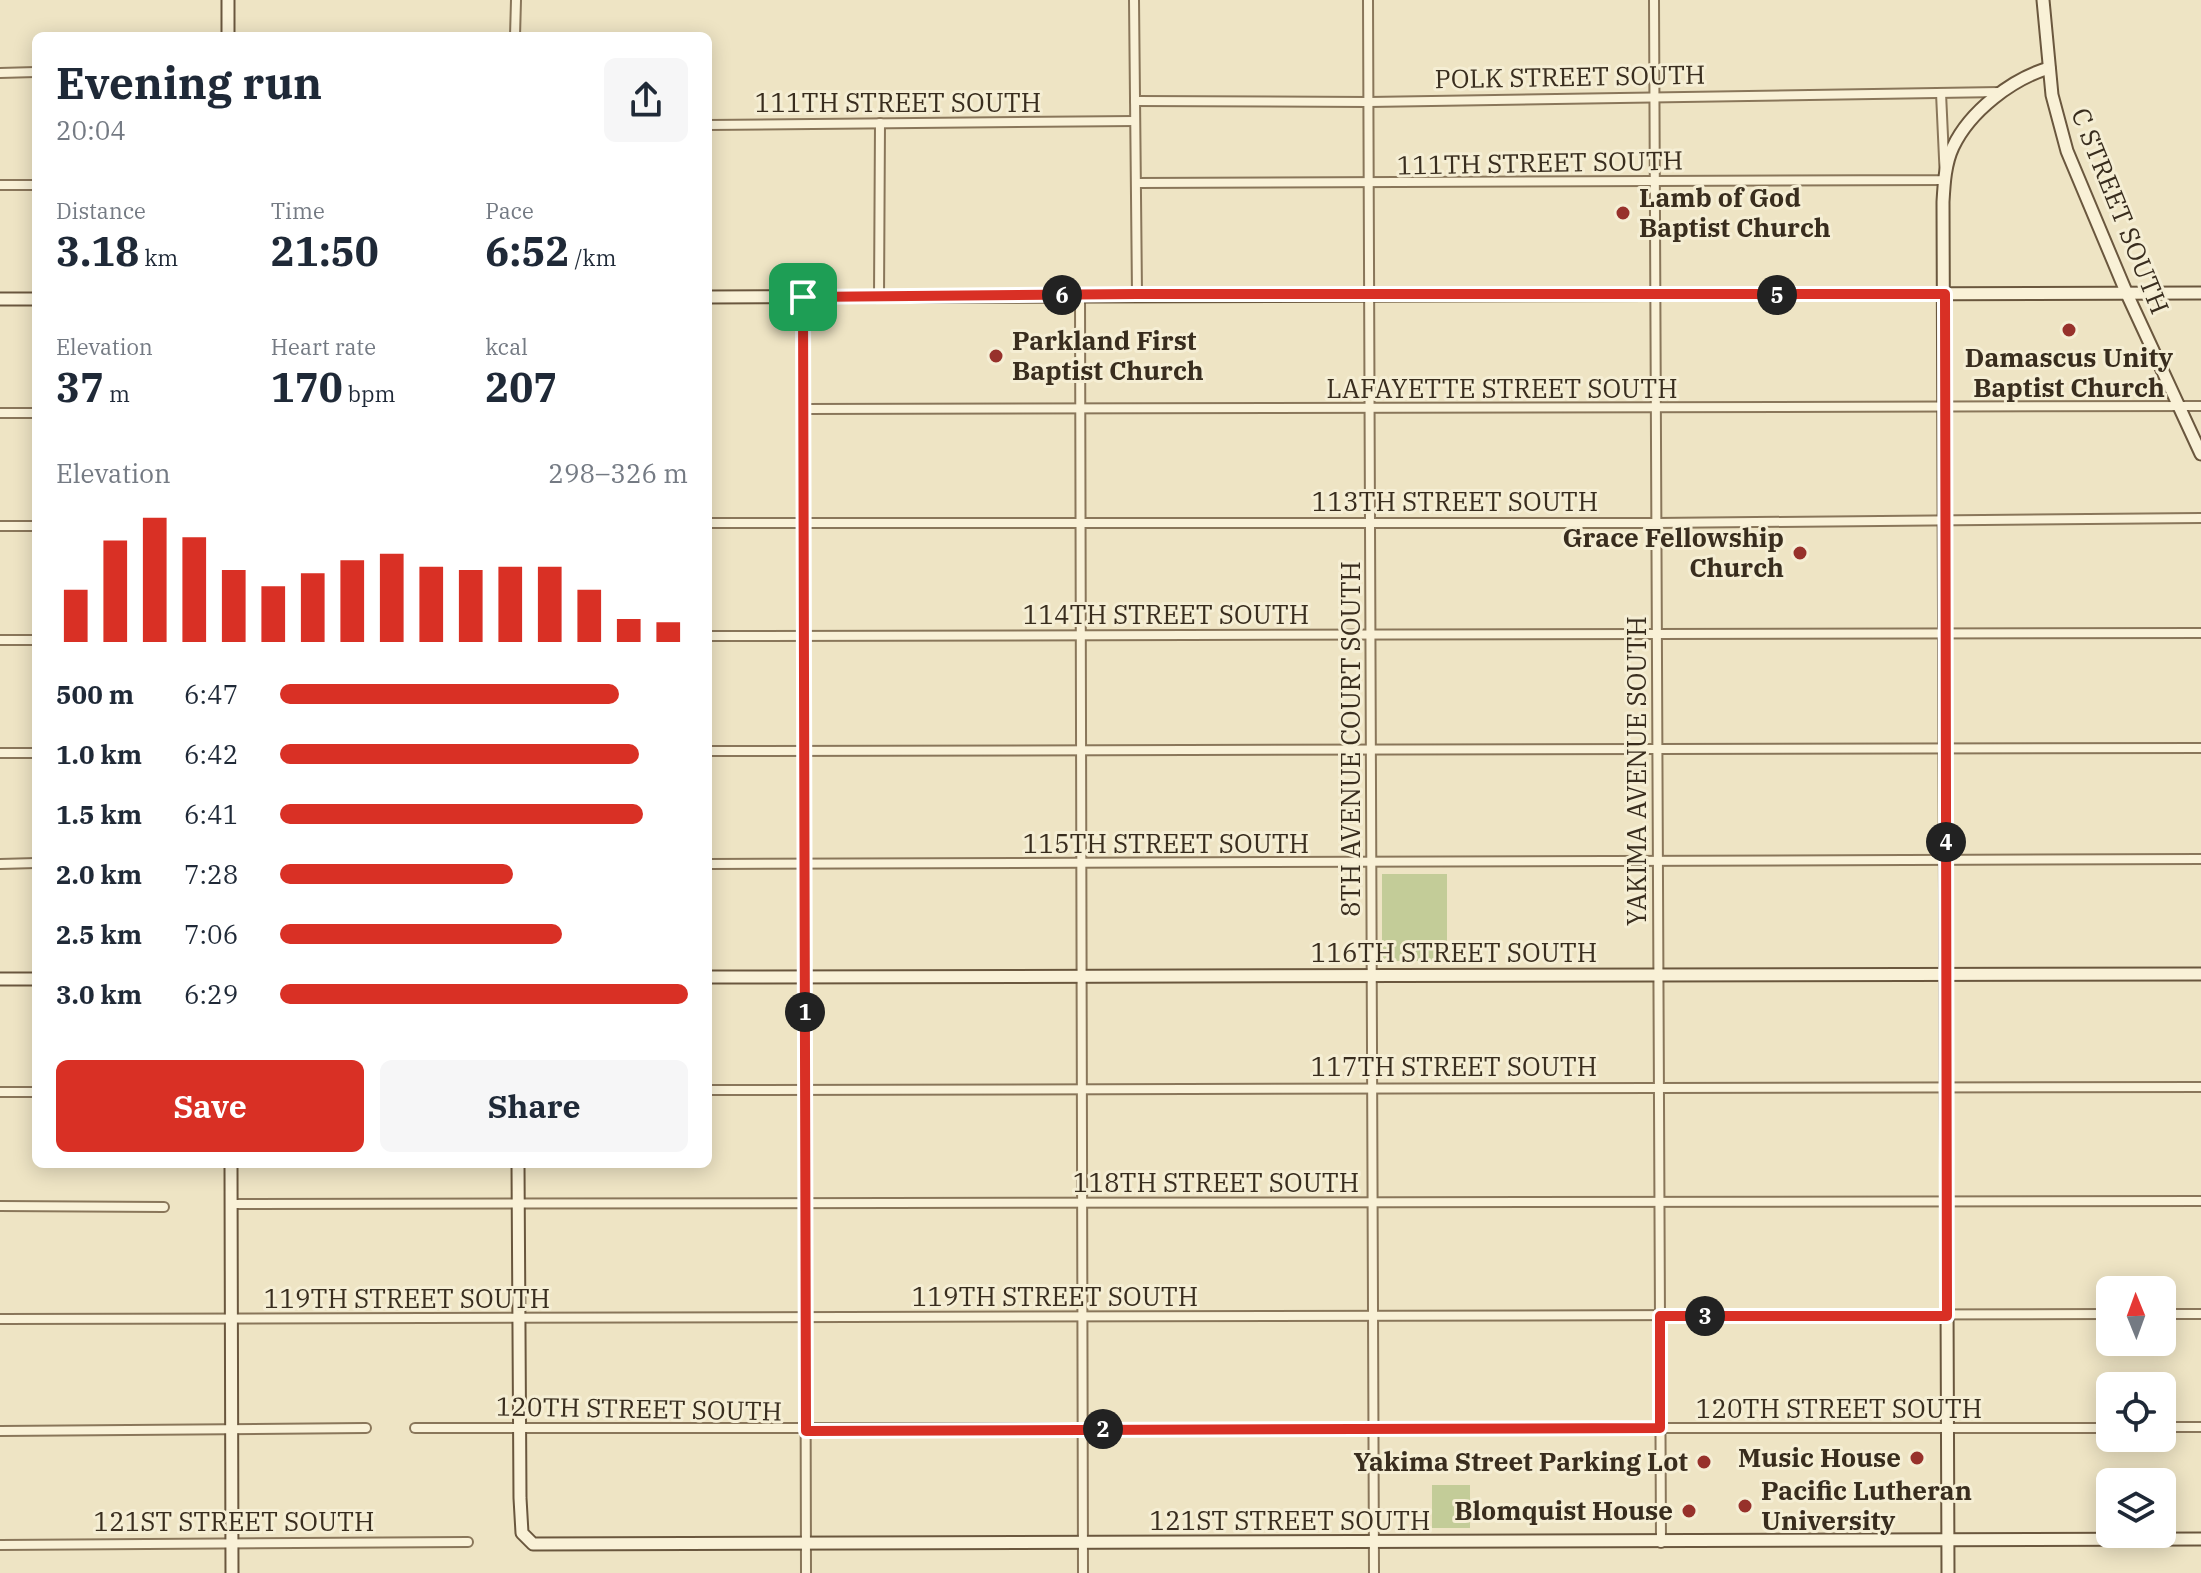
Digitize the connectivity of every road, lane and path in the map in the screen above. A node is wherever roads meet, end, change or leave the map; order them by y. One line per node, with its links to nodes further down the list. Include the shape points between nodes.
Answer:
1 (228, 0): 7 (street)
2 (516, 0): 8 (street)
3 (1134, 0): 15 (street)
4 (1368, 0): 16 (street, 8TH AVENUE COURT SOUTH)
5 (1654, 0): 14 (street, YAKIMA AVENUE SOUTH)
6 (2043, 0): 9 (street, C STREET SOUTH)
7 (228, 32)
8 (515, 32)
9 (2049, 68): 12 (street, via 2028,74); 29 (street, C STREET SOUTH, via 2067,151)
10 (32, 72): 11 (street)
11 (0, 73)
12 (2005, 92): 13 (street, POLK STREET SOUTH); 20 (street, via 1960,135)
13 (1941, 93): 14 (street, POLK STREET SOUTH); 20 (street)
14 (1655, 95): 16 (street, POLK STREET SOUTH); 21 (street, YAKIMA AVENUE SOUTH)
15 (1135, 101): 16 (street, POLK STREET SOUTH); 17 (street)
16 (1369, 102): 23 (street, 8TH AVENUE COURT SOUTH)
17 (1135, 121): 18 (street, 111TH STREET SOUTH); 22 (street)
18 (880, 123): 19 (street, 111TH STREET SOUTH); 35 (street)
19 (712, 125)
20 (1945, 180): 21 (street, 111TH STREET SOUTH); 28 (street)
21 (1655, 181): 23 (street, 111TH STREET SOUTH); 32 (street, YAKIMA AVENUE SOUTH)
22 (1136, 183): 23 (street, 111TH STREET SOUTH); 27 (street)
23 (1369, 184): 31 (street, 8TH AVENUE COURT SOUTH)
24 (0, 185): 25 (street)
25 (32, 185)
26 (2201, 293): 29 (street)
27 (1137, 294): 30 (street); 31 (street)
28 (1945, 294): 29 (street); 32 (street); 40 (street)
29 (2127, 294): 38 (street, C STREET SOUTH)
30 (1080, 295): 35 (street); 44 (street)
31 (1370, 295): 32 (street); 43 (street, 8TH AVENUE COURT SOUTH)
32 (1655, 296): 41 (street, YAKIMA AVENUE SOUTH)
33 (712, 297): 34 (street)
34 (803, 297): 35 (street); 42 (street)
35 (879, 297)
36 (0, 299): 37 (street)
37 (32, 299)
38 (2178, 406): 39 (street, LAFAYETTE STREET SOUTH); 40 (street, LAFAYETTE STREET SOUTH); 47 (street, C STREET SOUTH)
39 (2201, 406)
40 (1945, 407): 41 (street, LAFAYETTE STREET SOUTH); 50 (street)
41 (1656, 408): 43 (street, LAFAYETTE STREET SOUTH); 53 (street, YAKIMA AVENUE SOUTH)
42 (803, 409): 44 (street, LAFAYETTE STREET SOUTH); 52 (street)
43 (1370, 409): 44 (street, LAFAYETTE STREET SOUTH); 49 (street, 8TH AVENUE COURT SOUTH)
44 (1080, 410): 54 (street)
45 (0, 413): 46 (street)
46 (32, 413)
47 (2201, 454)
48 (2201, 518): 50 (street, 113TH STREET SOUTH)
49 (1370, 521): 53 (street, 113TH STREET SOUTH); 54 (street, 113TH STREET SOUTH); 60 (street, 8TH AVENUE COURT SOUTH)
50 (1946, 521): 53 (street, 113TH STREET SOUTH); 61 (street)
51 (712, 523): 52 (street, 113TH STREET SOUTH)
52 (803, 523): 54 (street, 113TH STREET SOUTH); 63 (street)
53 (1656, 523): 58 (street, YAKIMA AVENUE SOUTH)
54 (1080, 524): 59 (street)
55 (0, 526): 56 (street)
56 (32, 526)
57 (2201, 633): 61 (street, 114TH STREET SOUTH)
58 (1657, 634): 60 (street, 114TH STREET SOUTH); 61 (street, 114TH STREET SOUTH); 69 (street, YAKIMA AVENUE SOUTH)
59 (1081, 635): 60 (street, 114TH STREET SOUTH); 63 (street, 114TH STREET SOUTH); 72 (street)
60 (1371, 635): 68 (street, 8TH AVENUE COURT SOUTH)
61 (1945, 635): 66 (street)
62 (712, 636): 63 (street, 114TH STREET SOUTH)
63 (804, 636): 71 (street)
64 (0, 640): 65 (street)
65 (32, 640)
66 (1945, 748): 67 (street); 69 (street); 77 (street)
67 (2201, 748)
68 (1371, 749): 69 (street); 72 (street); 78 (street, 8TH AVENUE COURT SOUTH)
69 (1657, 749): 75 (street, YAKIMA AVENUE SOUTH)
70 (712, 751): 71 (street)
71 (804, 751): 72 (street); 82 (street)
72 (1081, 751): 83 (street)
73 (0, 753): 74 (street)
74 (32, 753)
75 (1658, 859): 77 (street, 115TH STREET SOUTH); 78 (street, 115TH STREET SOUTH); 84 (street, YAKIMA AVENUE SOUTH)
76 (2201, 859): 77 (street, 115TH STREET SOUTH)
77 (1946, 860): 85 (street)
78 (1372, 862): 83 (street, 115TH STREET SOUTH); 88 (street, 8TH AVENUE COURT SOUTH)
79 (32, 863): 80 (street)
80 (0, 864)
81 (712, 864): 82 (street, 115TH STREET SOUTH)
82 (804, 864): 83 (street, 115TH STREET SOUTH); 89 (street)
83 (1081, 865): 87 (street)
84 (1658, 974): 85 (street, 116TH STREET SOUTH); 88 (street, 116TH STREET SOUTH); 94 (street, YAKIMA AVENUE SOUTH)
85 (1946, 974): 86 (street, 116TH STREET SOUTH); 95 (street)
86 (2201, 974)
87 (1082, 975): 88 (street, 116TH STREET SOUTH); 89 (street, 116TH STREET SOUTH); 97 (street)
88 (1372, 975): 93 (street, 8TH AVENUE COURT SOUTH)
89 (805, 976): 90 (street, 116TH STREET SOUTH); 98 (street)
90 (712, 977)
91 (0, 979): 92 (street)
92 (32, 979)
93 (1372, 1087): 94 (street, 117TH STREET SOUTH); 97 (street, 117TH STREET SOUTH); 109 (street, 8TH AVENUE COURT SOUTH)
94 (1659, 1087): 95 (street, 117TH STREET SOUTH); 106 (street, YAKIMA AVENUE SOUTH)
95 (1947, 1087): 96 (street, 117TH STREET SOUTH); 110 (street)
96 (2201, 1087)
97 (1082, 1088): 98 (street, 117TH STREET SOUTH); 108 (street)
98 (805, 1089): 99 (street, 117TH STREET SOUTH); 107 (street)
99 (712, 1090)
100 (0, 1092): 101 (street)
101 (32, 1092)
102 (231, 1168): 111 (street)
103 (518, 1168): 105 (street)
104 (2201, 1201): 110 (street, 118TH STREET SOUTH)
105 (518, 1202): 107 (street, 118TH STREET SOUTH); 111 (street, 118TH STREET SOUTH); 121 (street)
106 (1659, 1202): 109 (street, 118TH STREET SOUTH); 110 (street, 118TH STREET SOUTH); 117 (street, YAKIMA AVENUE SOUTH)
107 (805, 1203): 108 (street, 118TH STREET SOUTH); 122 (street)
108 (1082, 1203): 109 (street, 118TH STREET SOUTH); 119 (street)
109 (1373, 1203): 120 (street, 8TH AVENUE COURT SOUTH)
110 (1947, 1203): 118 (street)
111 (231, 1204): 124 (street)
112 (0, 1206): 113 (street)
113 (164, 1207)
114 (2096, 1314): 118 (street, 119TH STREET SOUTH)
115 (2176, 1314): 116 (street)
116 (2201, 1314)
117 (1660, 1316): 118 (street, 119TH STREET SOUTH); 120 (street, 119TH STREET SOUTH); 130 (street, YAKIMA AVENUE SOUTH)
118 (1947, 1316): 135 (street)
119 (1083, 1317): 120 (street, 119TH STREET SOUTH); 122 (street, 119TH STREET SOUTH); 133 (street)
120 (1373, 1317): 134 (street, 8TH AVENUE COURT SOUTH)
121 (519, 1318): 122 (street, 119TH STREET SOUTH); 124 (street, 119TH STREET SOUTH); 129 (street)
122 (806, 1318): 137 (street)
123 (0, 1319): 124 (street, 119TH STREET SOUTH)
124 (231, 1319): 132 (street)
125 (2176, 1427): 126 (street)
126 (2201, 1427)
127 (366, 1428): 132 (street)
128 (415, 1428): 129 (street, 120TH STREET SOUTH)
129 (519, 1428): 137 (street, 120TH STREET SOUTH); 143 (street, 121ST STREET SOUTH, via 525,1539 543,1545)
130 (1660, 1428): 134 (street, 120TH STREET SOUTH); 135 (street, 120TH STREET SOUTH); 145 (street, YAKIMA AVENUE SOUTH)
131 (2096, 1428): 135 (street, 120TH STREET SOUTH)
132 (232, 1429): 136 (street); 142 (street)
133 (1083, 1429): 134 (street, 120TH STREET SOUTH); 137 (street, 120TH STREET SOUTH); 144 (street)
134 (1373, 1429): 141 (street, 8TH AVENUE COURT SOUTH)
135 (1948, 1429): 139 (street)
136 (0, 1431)
137 (806, 1431): 143 (street)
138 (2201, 1539): 139 (street, 121ST STREET SOUTH)
139 (1948, 1541): 145 (street, 121ST STREET SOUTH); 151 (street)
140 (468, 1542): 142 (street, 121ST STREET SOUTH)
141 (1374, 1542): 144 (street, 121ST STREET SOUTH); 145 (street, 121ST STREET SOUTH); 150 (street, 8TH AVENUE COURT SOUTH)
142 (232, 1543): 146 (street, 121ST STREET SOUTH); 147 (street)
143 (806, 1543): 144 (street, 121ST STREET SOUTH); 148 (street)
144 (1083, 1543): 149 (street)
145 (1661, 1543)
146 (0, 1545)
147 (232, 1573)
148 (806, 1573)
149 (1083, 1573)
150 (1374, 1573)
151 (1948, 1573)

